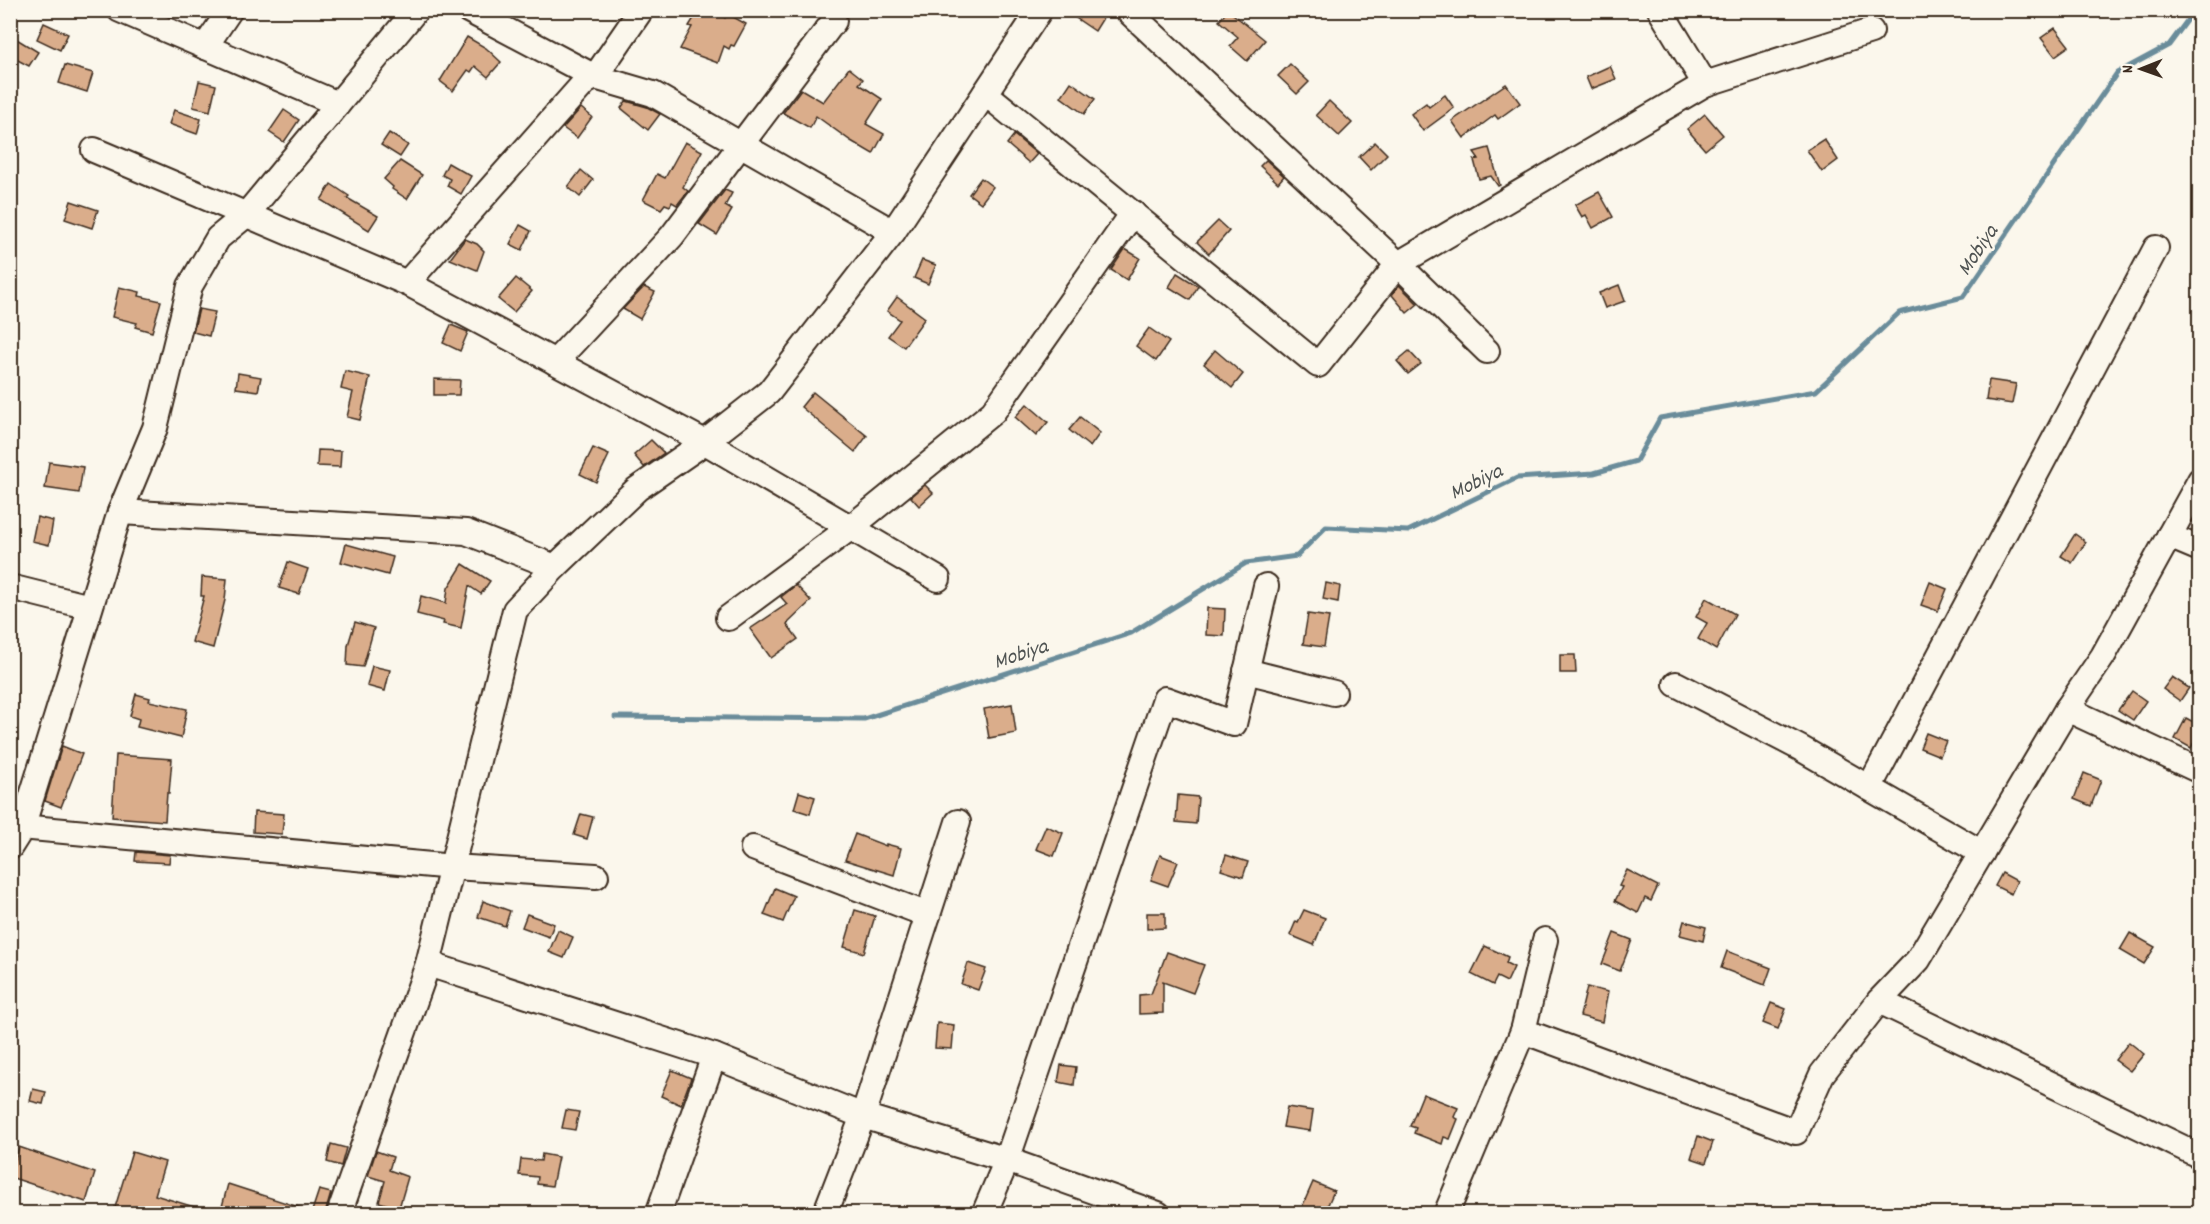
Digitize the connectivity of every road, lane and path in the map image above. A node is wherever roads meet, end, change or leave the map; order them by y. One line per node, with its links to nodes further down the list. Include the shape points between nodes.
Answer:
1 (120, 10): 12 (street)
2 (230, 10): 12 (street)
3 (416, 10): 16 (street)
4 (468, 10): 13 (street)
5 (641, 10): 13 (street)
6 (1040, 10): 15 (street)
7 (1127, 10): 9 (street)
8 (1660, 10): 14 (street)
9 (1149, 19): 23 (street)
10 (834, 21): 17 (street)
11 (1871, 31): 14 (street)
12 (205, 47): 16 (street)
13 (595, 76): 17 (street, via 653,94); 24 (street, via 585,82)
14 (1705, 84): 23 (street)
15 (985, 93): 19 (street); 21 (street)
16 (338, 104): 20 (street)
17 (740, 143): 21 (street); 26 (street, via 672,236)
18 (94, 150): 20 (street)
19 (1133, 213): 23 (street, via 1318,365); 30 (street, via 993,412)
20 (246, 215): 24 (street); 29 (street, via 218,238 190,286 154,428)
21 (893, 232): 27 (street, via 769,392)
22 (2156, 248): 44 (street)
23 (1398, 264): 25 (street)
24 (407, 283): 26 (street)
25 (1487, 351)
26 (555, 362): 27 (street)
27 (705, 442): 30 (street); 33 (street, via 637,489)
28 (2199, 480): 31 (street)
29 (120, 512): 33 (street, via 466,532); 37 (street)
30 (850, 528): 34 (street); 38 (street)
31 (2169, 536): 32 (street); 42 (street, via 2103,656)
32 (2199, 549)
33 (555, 567): 49 (street, via 516,610)
34 (938, 579)
35 (1266, 586): 39 (street)
36 (10, 587): 37 (street)
37 (90, 607): 46 (street)
38 (728, 618)
39 (1246, 671): 41 (street); 59 (street, via 1234,724 1165,699)
40 (1676, 684): 44 (street)
41 (1334, 693)
42 (2067, 709): 43 (street); 48 (street)
43 (2199, 771)
44 (1869, 788): 48 (street)
45 (958, 822): 51 (street)
46 (14, 834): 49 (street)
47 (753, 848): 51 (street)
48 (1982, 853): 54 (street, via 1918,960)
49 (453, 867): 50 (street); 53 (street)
50 (596, 876)
51 (928, 915): 57 (street)
52 (1545, 940): 55 (street)
53 (428, 964): 56 (street); 60 (street)
54 (1879, 1001): 55 (street, via 1822,1074 1796,1132); 58 (street)
55 (1523, 1031): 65 (street)
56 (714, 1056): 57 (street); 61 (street)
57 (863, 1116): 59 (street); 62 (street)
58 (2199, 1156)
59 (1007, 1160): 63 (street); 64 (street)
60 (339, 1214)
61 (658, 1214)
62 (825, 1214)
63 (984, 1214)
64 (1158, 1214)
65 (1446, 1214)

